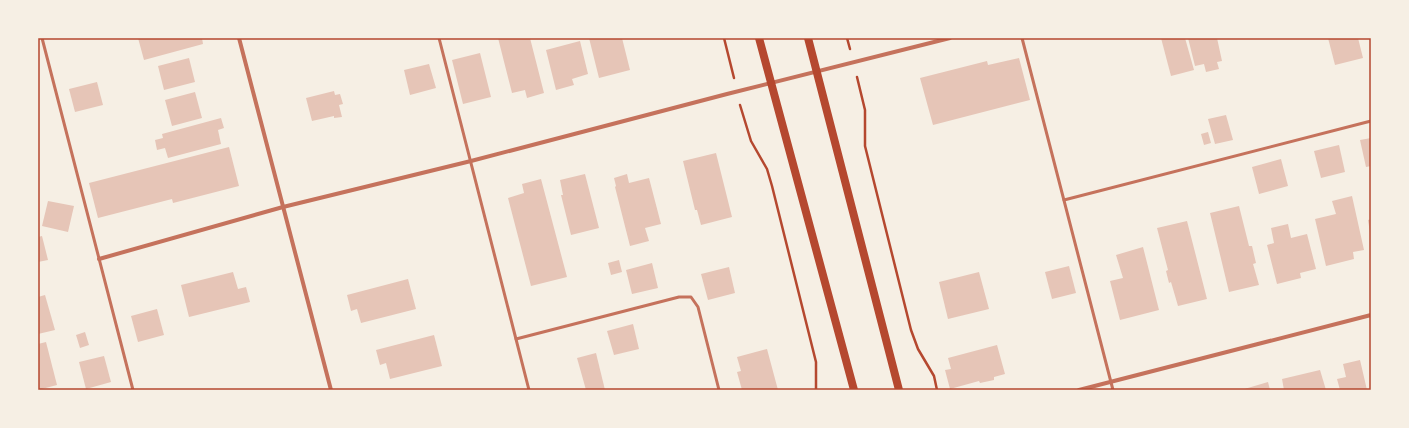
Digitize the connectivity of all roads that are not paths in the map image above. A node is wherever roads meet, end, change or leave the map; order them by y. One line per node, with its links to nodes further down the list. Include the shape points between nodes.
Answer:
1 (42, 38): 14 (lane)
2 (239, 38): 13 (street)
3 (439, 38): 11 (lane)
4 (759, 38): 9 (main road)
5 (808, 38): 8 (main road)
6 (950, 38): 8 (street)
7 (1022, 38): 12 (lane)
8 (817, 72): 9 (street); 23 (main road)
9 (771, 83): 11 (street); 22 (main road)
10 (1371, 121): 12 (lane)
11 (470, 161): 13 (street); 16 (lane)
12 (1064, 200): 17 (lane)
13 (282, 207): 14 (street); 19 (street)
14 (99, 259): 18 (lane)
15 (1371, 315): 17 (street)
16 (516, 339): 20 (lane); 21 (lane, via 679,297 691,297 698,307)
17 (1111, 382): 24 (street); 25 (lane)
18 (133, 390)
19 (331, 390)
20 (529, 390)
21 (719, 390)
22 (854, 390)
23 (899, 390)
24 (1079, 390)
25 (1113, 390)

